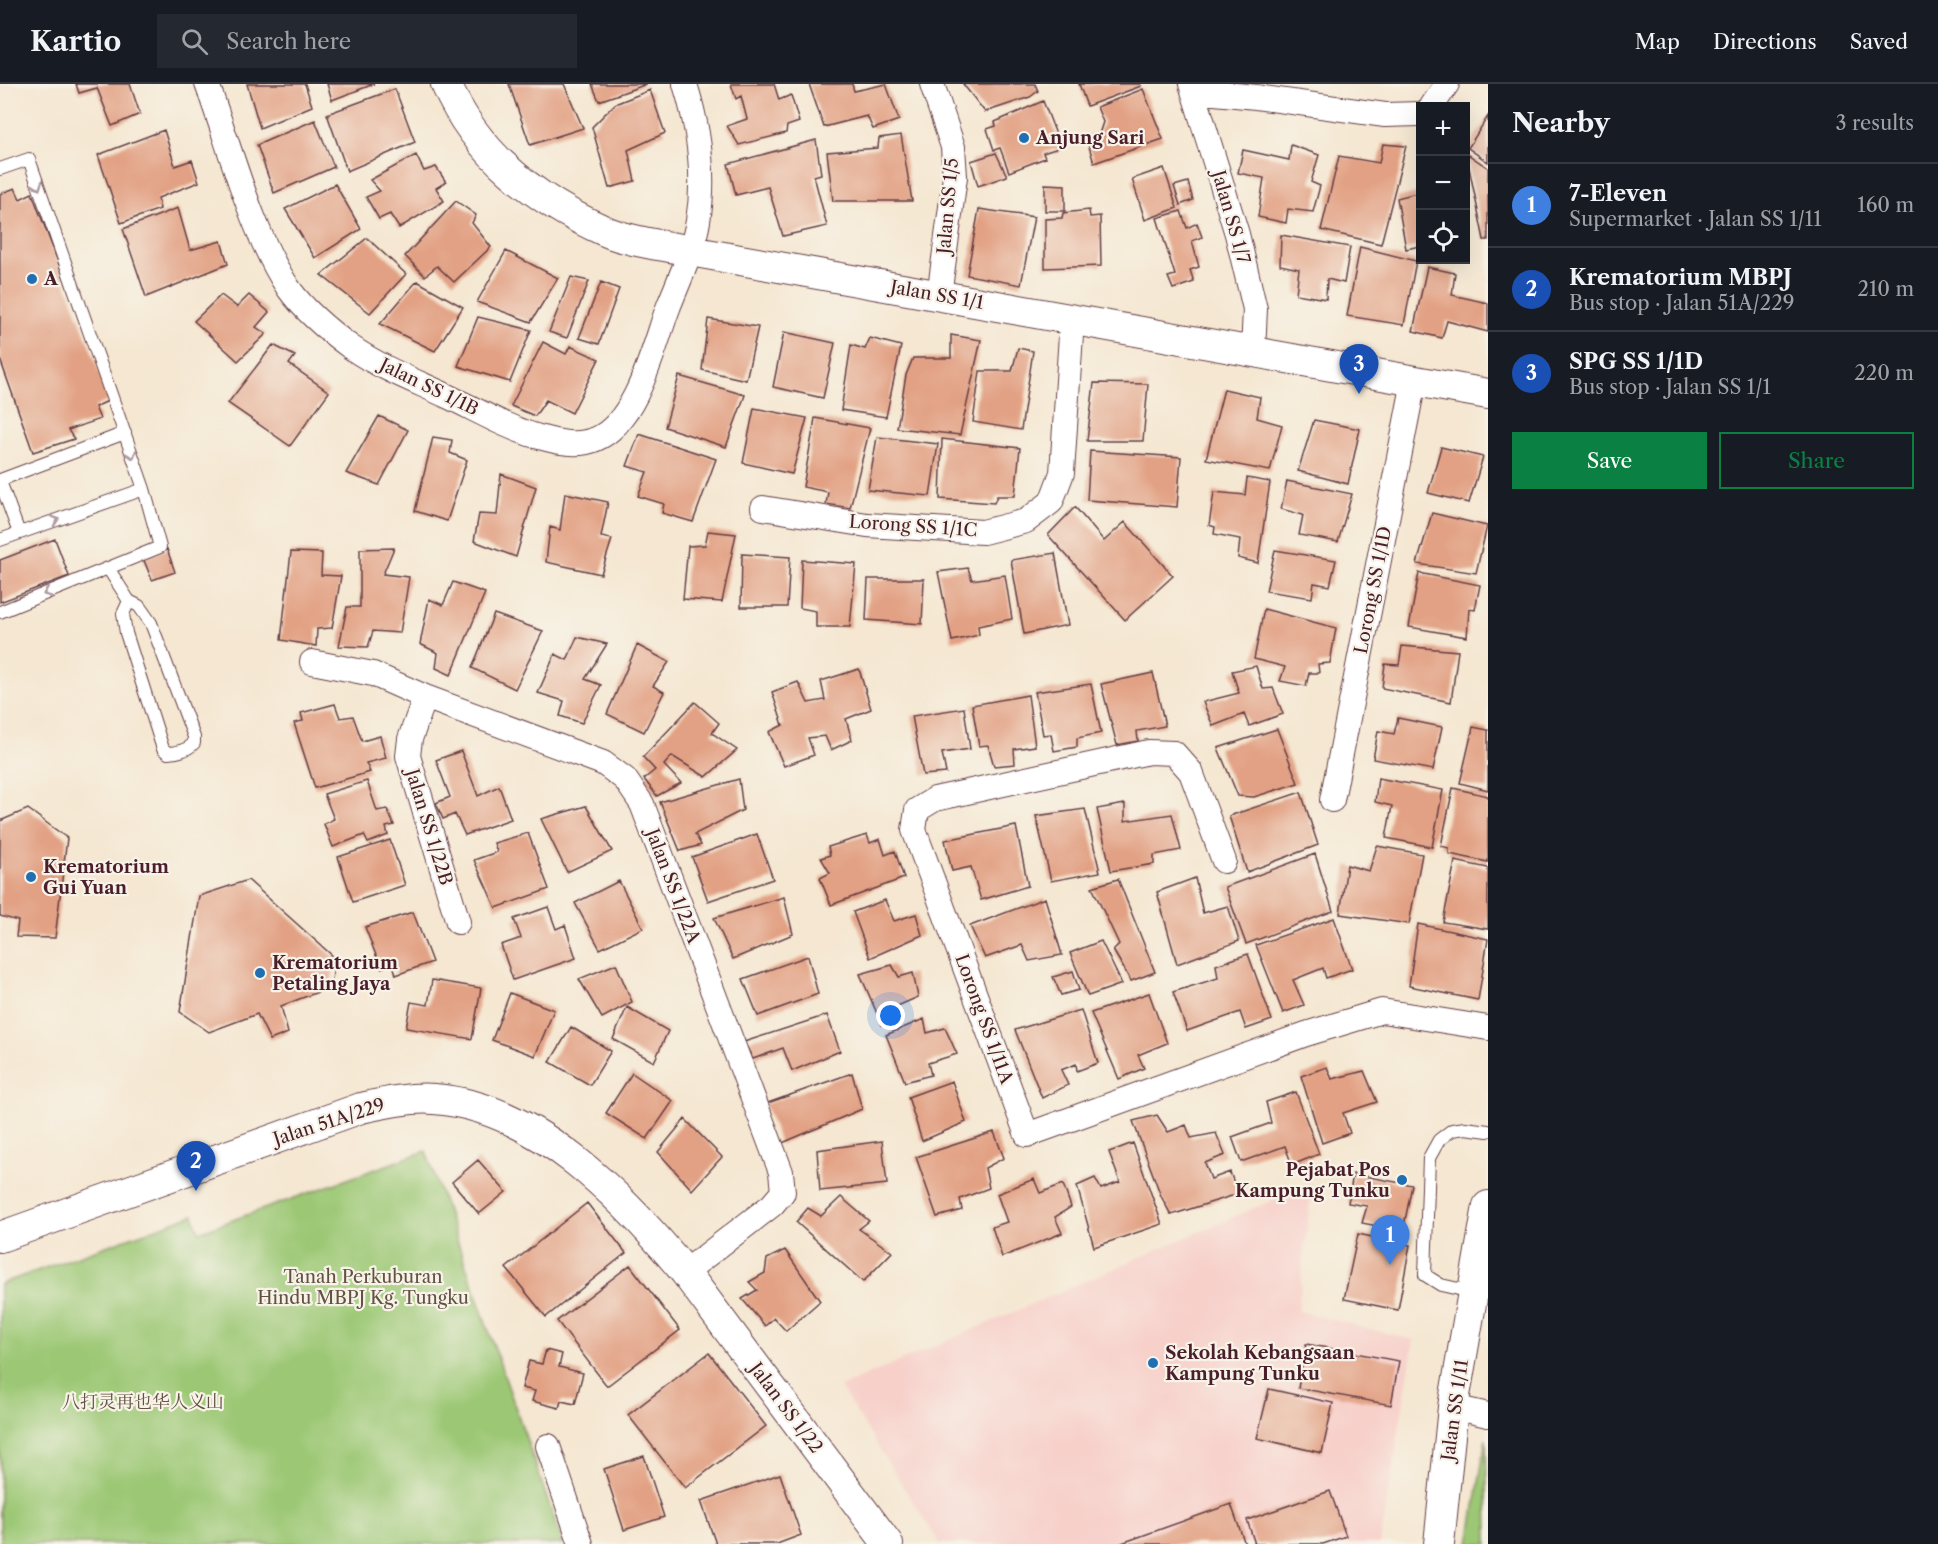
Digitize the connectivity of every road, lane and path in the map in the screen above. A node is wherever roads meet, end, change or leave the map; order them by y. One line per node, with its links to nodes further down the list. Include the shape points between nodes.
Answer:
1 (207, 84): 10 (street, Jalan SS 1/1B, via 268,254 306,307 353,349 538,437 572,444 596,439 617,424 633,402)
2 (446, 84): 10 (street, Jalan SS 1/1, via 484,148 537,195 607,232)
3 (685, 84): 10 (street, Jalan SS 1/1B, via 696,121 701,162 698,221)
4 (932, 84): 11 (street, Jalan SS 1/5, via 953,147 954,177)
5 (1447, 84): 7 (street)
6 (1192, 88): 8 (street, via 1385,115); 13 (street, Jalan SS 1/7, via 1238,234 1255,309)
7 (1435, 102)
8 (1416, 114)
9 (0, 169): 16 (lane, one-way to 16, via 29,159)
10 (690, 251): 11 (street, Jalan SS 1/1)
11 (939, 296): 12 (street, Jalan SS 1/1)
12 (1072, 319): 13 (street, Jalan SS 1/1); 19 (street, Lorong SS 1/1C, via 1062,474 1051,501 1026,521 983,532 867,525)
13 (1253, 352): 14 (street, Jalan SS 1/1)
14 (1414, 381): 15 (street, Jalan SS 1/1); 27 (street, Lorong SS 1/1D)
15 (1488, 394)
16 (125, 433): 17 (lane); 18 (lane, one-way to 18)
17 (0, 480): 20 (lane)
18 (144, 489): 20 (lane, one-way to 18); 22 (lane, via 160,547)
19 (763, 508)
20 (19, 533): 21 (lane)
21 (0, 540)
22 (108, 568): 23 (lane); 24 (lane, one-way to 24)
23 (129, 601): 23 (lane, via 139,606 151,623 194,737 191,747 173,753 164,749 126,633 123,614)
24 (0, 612)
25 (312, 663): 26 (street, Jalan SS 1/22A, via 373,674)
26 (425, 697): 29 (street, Jalan SS 1/22B, via 408,756); 34 (street, Jalan SS 1/22A, via 603,763 625,779 642,804 781,1172 783,1192 772,1206)
27 (1332, 800)
28 (1224, 861): 30 (street, Lorong SS 1/11A, via 1191,772 1174,753 1149,752 1126,757 935,800 917,810 914,830 1027,1135 1306,1034 1382,1011)
29 (458, 922)
30 (1488, 1028)
31 (1488, 1131): 35 (lane, via 1452,1130 1439,1140 1429,1158 1425,1275 1441,1285)
32 (1488, 1206): 35 (street, Jalan SS 1/11)
33 (0, 1238): 34 (street, Jalan 51A/229, via 361,1108 434,1099 477,1108 520,1125 561,1150 649,1228)
34 (685, 1272): 40 (street, Jalan SS 1/22)
35 (1472, 1292): 36 (street, Jalan SS 1/11)
36 (1453, 1407): 37 (street); 41 (street, Jalan SS 1/11)
37 (1488, 1415)
38 (548, 1446): 39 (street)
39 (582, 1544)
40 (888, 1544)
41 (1439, 1544)

